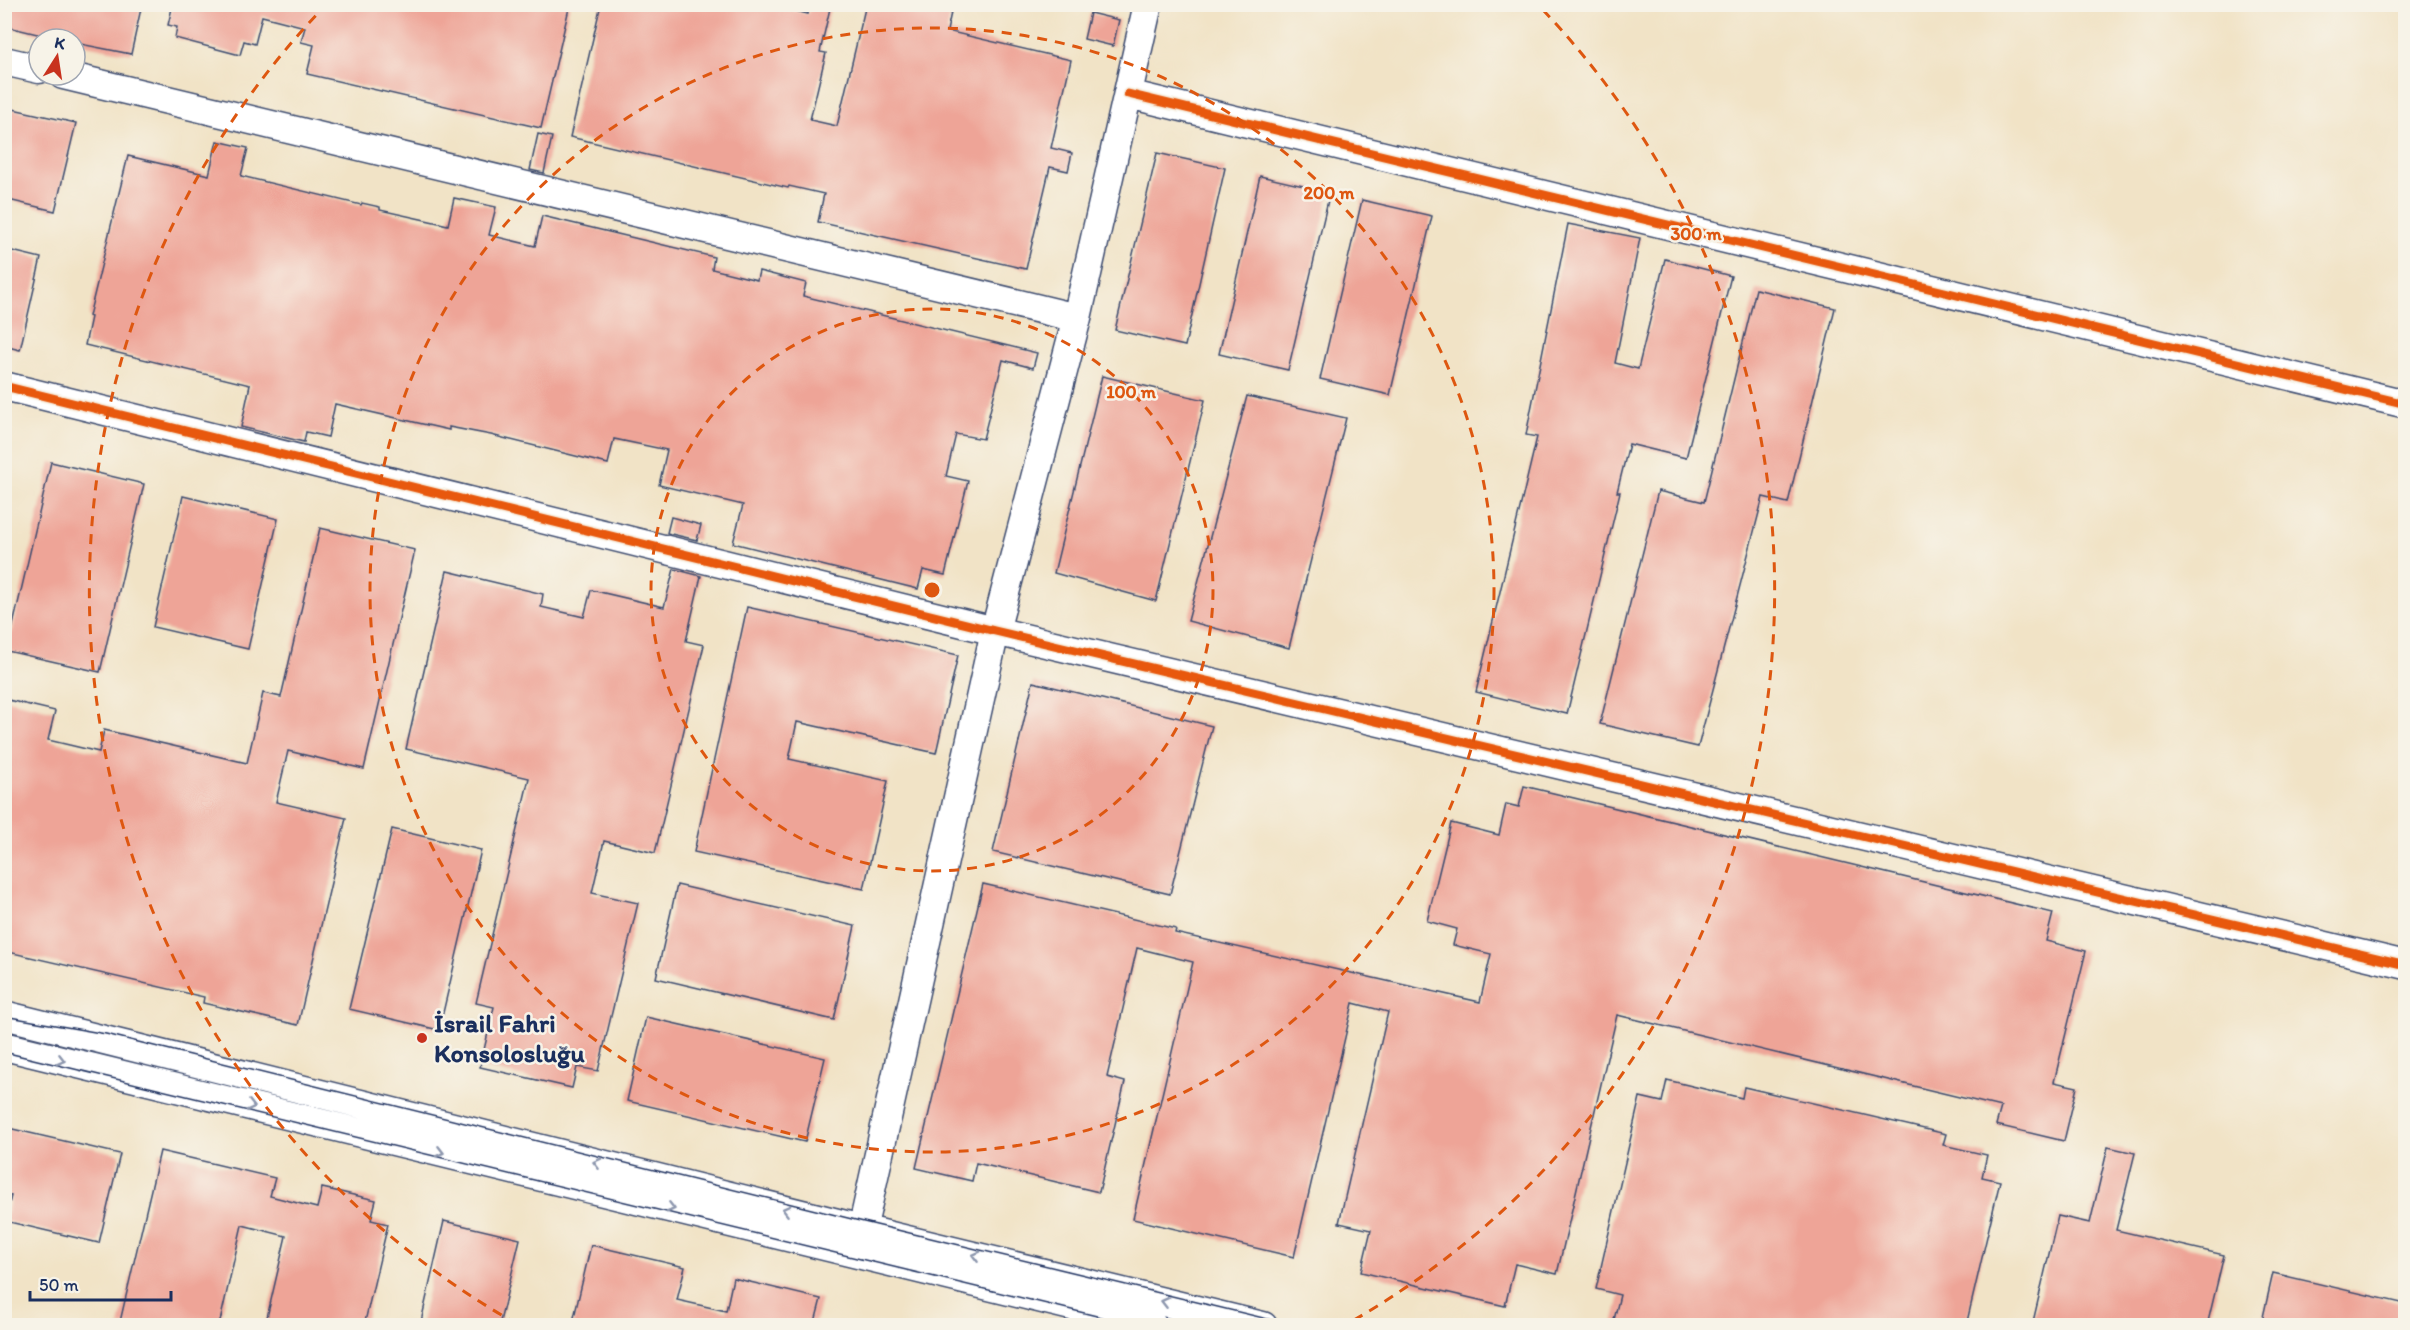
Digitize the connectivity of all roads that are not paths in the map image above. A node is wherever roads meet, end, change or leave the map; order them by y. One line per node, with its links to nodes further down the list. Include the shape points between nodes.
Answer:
1 (1148, 4): 5 (street)
2 (4, 61): 3 (street)
3 (27, 66)
4 (87, 81): 6 (street)
5 (1128, 94): 6 (street); 8 (street)
6 (1077, 318): 9 (street)
7 (4, 386): 9 (street)
8 (2406, 404)
9 (995, 631): 10 (street); 13 (street)
10 (2406, 965)
11 (4, 1015): 13 (street, one-way to 11)
12 (4, 1046): 13 (street, one-way to 13)
13 (860, 1241): 14 (street); 15 (street, one-way to 13)
14 (1153, 1326)
15 (1263, 1326)

